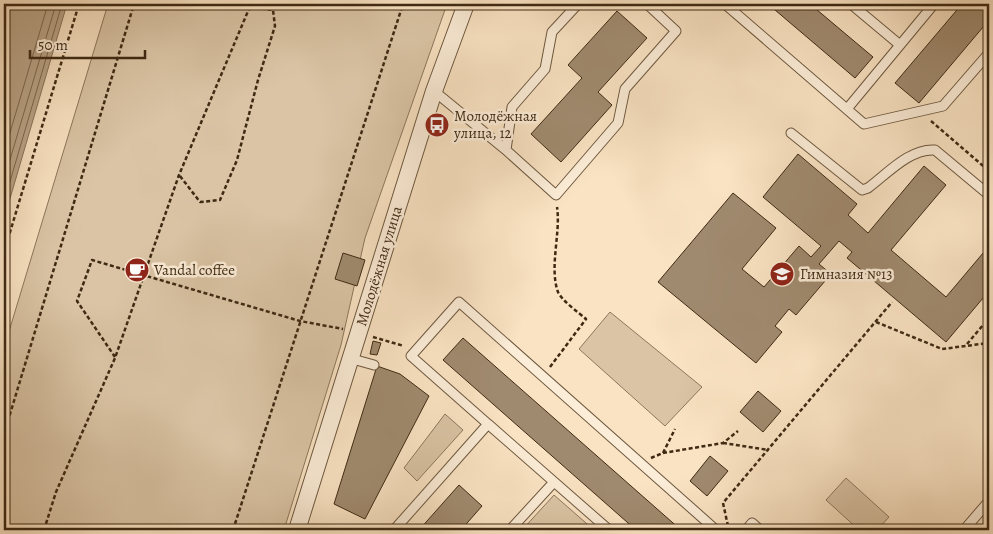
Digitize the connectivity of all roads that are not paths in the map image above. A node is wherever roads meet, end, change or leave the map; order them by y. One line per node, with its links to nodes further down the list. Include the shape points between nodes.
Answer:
1 (466, 4): 9 (street, Молодёжная улица)
2 (578, 4): 12 (lane, via 552,32 545,69 512,108)
3 (647, 4): 12 (lane, via 676,31 625,89 618,123 556,195)
4 (725, 4): 10 (lane)
5 (851, 4): 7 (lane)
6 (934, 4): 7 (lane)
7 (900, 45): 10 (lane)
8 (989, 53): 10 (lane, via 943,106 864,124)
9 (434, 91): 12 (lane); 14 (street, Молодёжная улица)
10 (847, 109)
11 (791, 133): 13 (lane, via 862,190 916,152 927,149 935,150)
12 (506, 150)
13 (989, 195)
14 (349, 358): 15 (lane); 19 (street, Молодёжная улица)
15 (374, 365)
16 (488, 424): 17 (lane); 20 (lane); 23 (lane, via 411,356 459,302)
17 (554, 482): 21 (lane); 22 (lane)
18 (989, 501): 26 (lane)
19 (297, 530)
20 (394, 530)
21 (510, 530)
22 (609, 530)
23 (716, 530)
24 (746, 530): 25 (lane, via 752,523)
25 (760, 530)
26 (964, 530)

